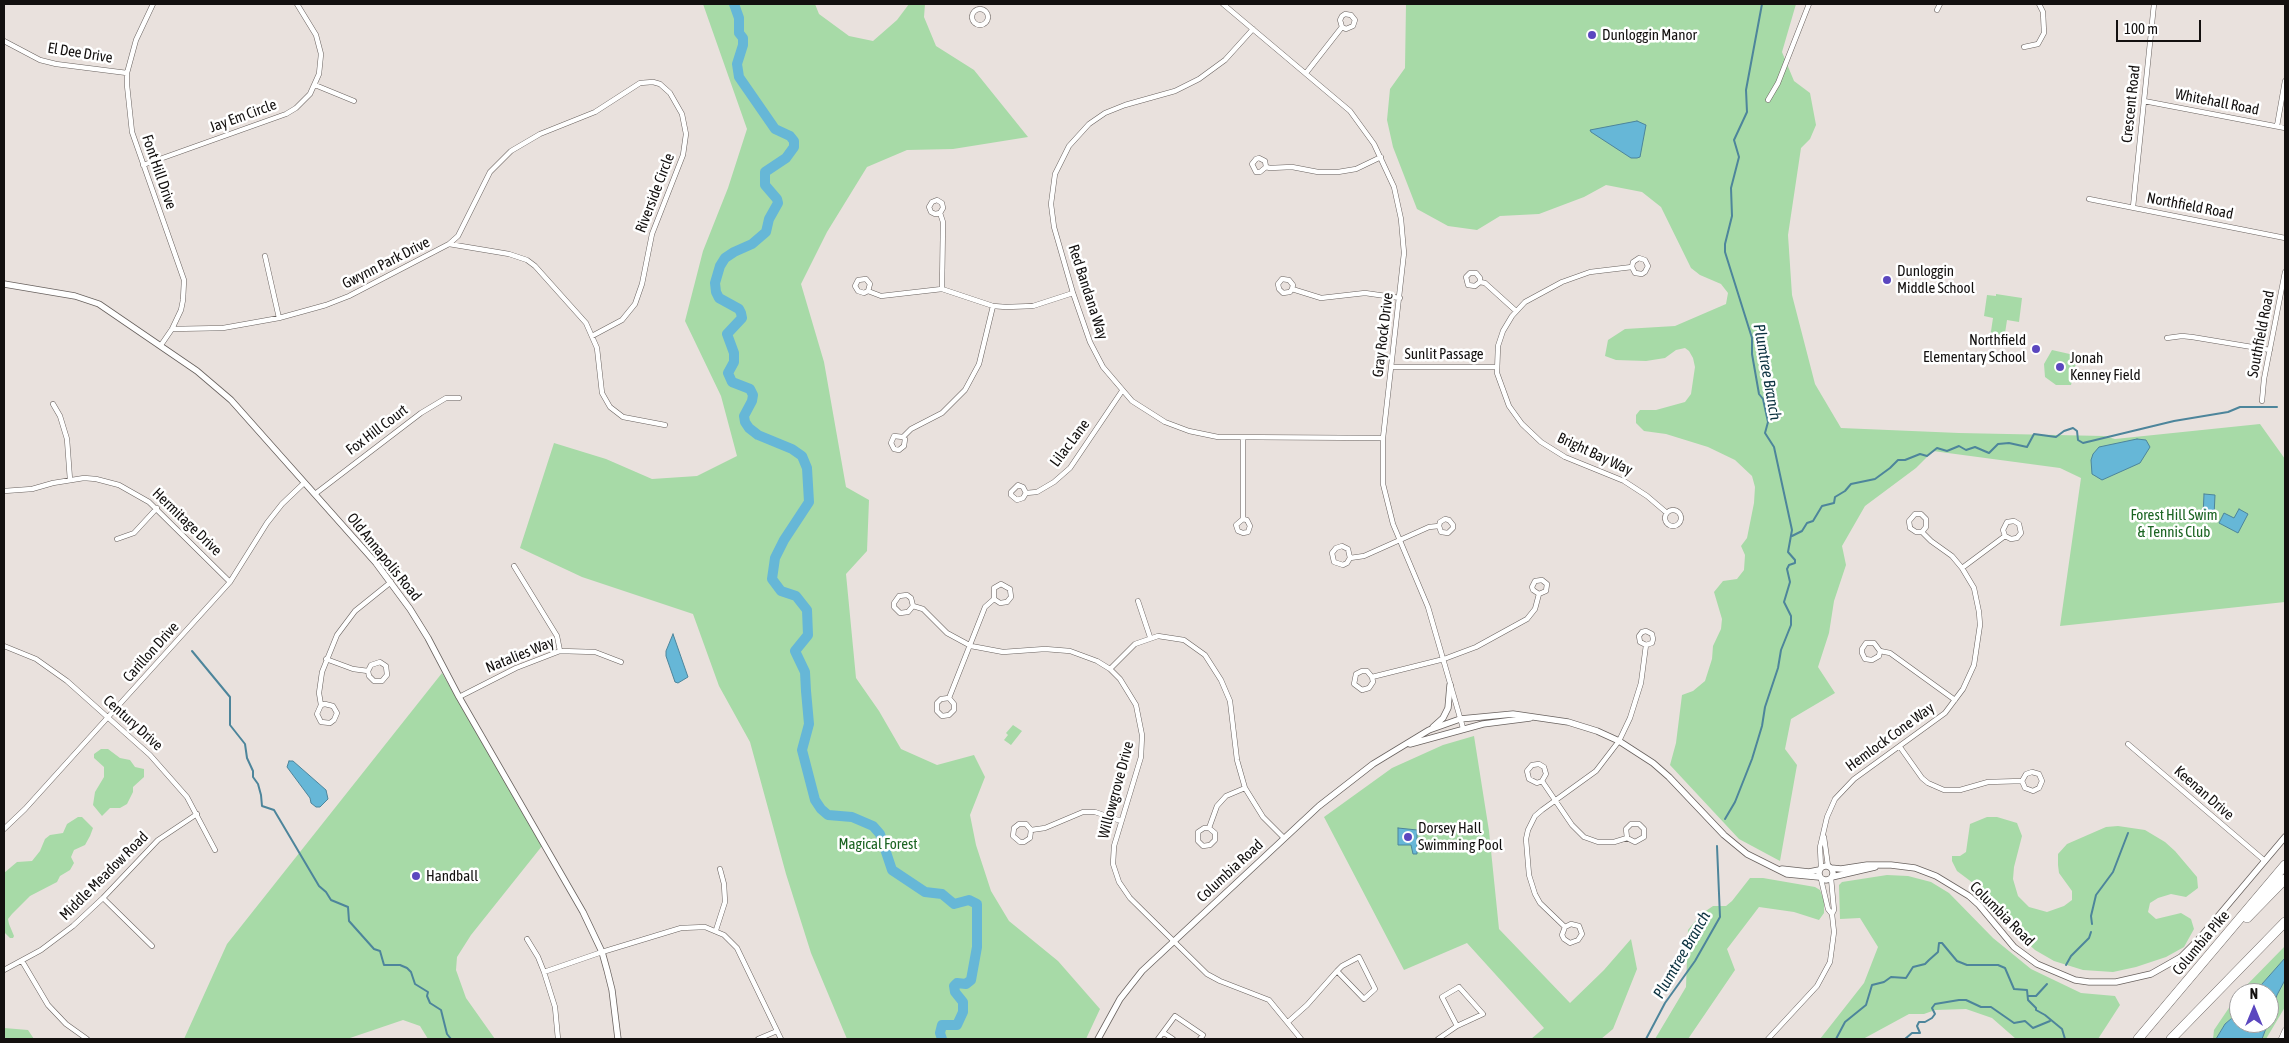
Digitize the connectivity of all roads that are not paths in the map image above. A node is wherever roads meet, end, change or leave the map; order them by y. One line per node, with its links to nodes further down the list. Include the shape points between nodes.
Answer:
1 (152, 4): 13 (street, Font Hill Drive, via 136,40)
2 (297, 4): 16 (street, Jay Em Circle, via 320,45 321,64)
3 (1223, 4): 10 (street, Gray Rock Drive)
4 (1809, 4): 17 (street, via 1778,83)
5 (1940, 4): 8 (street)
6 (2039, 4): 12 (street, via 2044,33 2038,44)
7 (2154, 4): 18 (street, Crescent Road)
8 (1937, 10)
9 (1342, 27): 14 (street)
10 (1253, 29): 14 (street, Gray Rock Drive); 38 (street, Red Bandana Way, via 1225,60 1199,79 1175,91 1105,113 1081,131 1069,146 1056,174 1051,204 1054,227)
11 (4, 41): 13 (street, El Dee Drive, via 40,60)
12 (2024, 47)
13 (127, 73): 23 (street, Font Hill Drive, via 130,119)
14 (1306, 73): 22 (street, Gray Rock Drive, via 1354,117)
15 (2285, 81): 20 (street)
16 (316, 85): 19 (street); 23 (street, Jay Em Circle, via 304,101 286,114)
17 (1768, 100)
18 (2144, 100): 20 (street, Whitehall Road); 26 (street, Crescent Road)
19 (354, 101)
20 (2277, 126): 21 (street, Whitehall Road)
21 (2285, 128)
22 (1381, 157): 24 (street, via 1356,169 1338,172); 39 (street, Gray Rock Drive, via 1394,187 1402,219 1404,253)
23 (143, 165): 43 (street, Font Hill Drive, via 184,280 183,300)
24 (1266, 167)
25 (2089, 200): 26 (street, Northfield Road)
26 (2133, 207): 28 (street, Northfield Road)
27 (940, 213): 35 (street, via 943,222)
28 (2285, 238)
29 (449, 244): 42 (street, Gwynn Park Drive, via 349,296); 44 (street, Gwynn Park Drive, via 527,260 578,313); 44 (street, Riverside Circle, via 458,236 490,172 524,142 595,112 640,84 653,82 665,87 676,102 685,124 684,155 652,234 635,304 622,320)
30 (265, 256): 42 (street)
31 (1632, 267): 41 (street, Bright Bay Way, via 1603,269 1576,276 1535,295)
32 (2285, 272): 47 (street, Southfield Road)
33 (1480, 282): 41 (street, via 1488,285)
34 (4, 284): 46 (street, Old Annapolis Road, via 88,300 114,312)
35 (942, 289): 37 (street, via 889,296); 40 (street)
36 (1292, 289): 39 (street, via 1322,298 1365,294)
37 (868, 291)
38 (1074, 294): 40 (street, via 1020,308); 50 (street, Red Bandana Way, via 1090,342 1103,367)
39 (1400, 298): 48 (street, Gray Rock Drive)
40 (993, 306): 55 (street, via 980,364 965,390 942,413)
41 (1516, 311): 49 (street, Bright Bay Way, via 1501,338)
42 (279, 318): 43 (street, Gwynn Park Drive, via 223,328)
43 (172, 330): 46 (street, Font Hill Drive)
44 (592, 336): 54 (street, Gwynn Park Drive, via 597,348 602,393 610,407 623,416)
45 (2168, 338): 47 (street, via 2192,337)
46 (161, 345): 59 (street, Old Annapolis Road, via 231,400)
47 (2270, 350): 52 (street, Southfield Road)
48 (1392, 367): 49 (street, Sunlit Passage); 57 (street, Gray Rock Drive)
49 (1496, 367): 64 (street, Bright Bay Way, via 1509,406 1532,434 1563,456 1624,480)
50 (1122, 391): 56 (street, Red Bandana Way, via 1142,408 1178,427 1210,436); 61 (street, Lilac Lane, via 1070,468 1046,488)
51 (459, 398): 62 (street, Fox Hill Court, via 446,398 421,412)
52 (2262, 401)
53 (53, 404): 58 (street, via 66,434)
54 (665, 424)
55 (903, 436)
56 (1243, 438): 57 (street, Red Bandana Way); 65 (street)
57 (1383, 438): 70 (street, Gray Rock Drive, via 1384,491)
58 (70, 480): 60 (street, Hermitage Drive, via 32,489); 63 (street, Hermitage Drive, via 96,479 119,485)
59 (304, 483): 62 (street, Old Annapolis Road); 74 (street, Carillon Drive, via 267,522)
60 (4, 490)
61 (1026, 493)
62 (315, 494): 75 (street, Old Annapolis Road)
63 (157, 508): 69 (street, via 134,533); 74 (street, Hermitage Drive)
64 (1667, 513)
65 (1243, 519)
66 (1439, 526): 70 (street, via 1429,527)
67 (1922, 532): 67 (street, Hemlock Cone Way, via 1910,528 1909,521 1915,514 1926,519); 73 (street, Hemlock Cone Way)
68 (2005, 536): 68 (street, via 2003,530 2007,522 2014,521 2021,526 2017,538); 73 (street)
69 (117, 539)
70 (1400, 541): 71 (street, via 1364,556); 86 (street, Gray Rock Drive, via 1421,586)
71 (1350, 558): 71 (street, via 1347,563 1339,565 1332,560 1332,553 1342,546 1350,551)
72 (514, 566): 84 (street, via 554,630)
73 (1962, 568): 95 (street, Hemlock Cone Way, via 1977,599 1980,638 1969,677)
74 (230, 582): 98 (street, Carillon Drive)
75 (391, 582): 87 (street, via 351,616 337,634); 93 (street, Old Annapolis Road, via 428,638)
76 (1539, 594): 86 (street, via 1535,609 1520,624 1466,652)
77 (994, 599): 77 (street, via 993,591 997,586 1004,585 1010,589 1011,597 1007,602 1000,603); 83 (street, via 985,607)
78 (1138, 601): 80 (street)
79 (913, 606): 79 (street, Willowgrove Drive, via 907,595 898,596 894,602 900,613 908,612); 83 (street, Willowgrove Drive, via 922,609 947,633)
80 (1150, 637): 89 (street, via 1129,649); 108 (street, via 1170,636 1192,644 1205,655 1216,672 1233,711 1237,760)
81 (1646, 645): 102 (street, via 1637,699)
82 (4, 646): 98 (street, Century Drive, via 51,668)
83 (971, 646): 89 (street, Willowgrove Drive, via 1003,652 1064,650); 94 (street)
84 (560, 651): 88 (street, Natalies Way, via 596,652); 93 (street, Natalies Way, via 516,668)
85 (1880, 652): 85 (street, via 1877,644 1870,642 1863,646 1865,658 1872,660); 95 (street, via 1890,653)
86 (1444, 658): 91 (street); 92 (street, Gray Rock Drive)
87 (326, 659): 90 (street); 96 (street, via 319,685)
88 (621, 662)
89 (1110, 669): 111 (street, Willowgrove Drive, via 1132,697 1142,735 1141,757)
90 (368, 671): 90 (street, via 371,665 380,662 386,666 387,675 382,681 374,681)
91 (1372, 677): 91 (street, via 1367,671 1358,672 1354,684 1365,690 1371,686)
92 (1450, 684): 99 (street, Gray Rock Drive); 101 (street, via 1448,708)
93 (459, 697): 137 (street, Old Annapolis Road, via 583,912)
94 (949, 698): 94 (street, via 940,699 937,703 937,711 942,716 954,710)
95 (1955, 700): 105 (street, Hemlock Cone Way, via 1935,722)
96 (321, 705): 96 (street, via 317,714 322,722 330,723 336,717 336,709 330,704)
97 (1545, 718): 99 (street, Columbia Road, via 1505,714); 100 (street, Columbia Road, via 1498,721); 102 (street, Columbia Road, via 1583,725)
98 (109, 719): 110 (street, Century Drive, via 164,769); 113 (street, Carillon Drive)
99 (1460, 719): 100 (street, Gray Rock Drive); 101 (street, Columbia Road)
100 (1463, 728): 104 (street, Columbia Road)
101 (1430, 730): 104 (street, Columbia Road)
102 (1619, 741): 109 (street, via 1596,771); 125 (street, Columbia Road, via 1653,763 1736,847 1775,868)
103 (2128, 744): 120 (street, Keenan Drive)
104 (1405, 746): 117 (street, Columbia Road, via 1351,779)
105 (1900, 747): 107 (street, via 1922,778 1944,790 1960,790 1988,782); 115 (street, Hemlock Cone Way, via 1844,789 1830,809)
106 (1542, 781): 106 (street, via 1546,774 1544,767 1532,765 1527,771 1529,779); 109 (street)
107 (2022, 782): 107 (street, via 2025,788 2033,791 2042,781 2039,774 2032,772 2026,774)
108 (1245, 788): 112 (street, via 1220,801); 117 (street, via 1263,817)
109 (1556, 802): 118 (street, via 1584,837 1606,843); 132 (street, via 1542,810 1531,823 1526,847 1534,894)
110 (197, 814): 119 (street, Century Drive); 128 (street, Middle Meadow Road, via 158,840)
111 (1121, 821): 114 (street, via 1094,812 1083,812 1051,826); 135 (street, Willowgrove Drive, via 1113,855 1119,882 1130,898)
112 (1210, 828): 112 (street, via 1201,829 1197,834 1204,846 1215,840 1215,833)
113 (4, 829)
114 (1032, 830): 114 (street, via 1026,824 1019,824 1014,828 1013,836 1024,842 1030,838)
115 (1824, 837): 123 (street, Hemlock Cone Way); 125 (street, Hemlock Cone Way, via 1820,847)
116 (2285, 837): 120 (street, Columbia Road)
117 (1284, 838): 135 (street, Columbia Road)
118 (1627, 838): 118 (street, via 1635,842 1642,840 1644,829 1638,824 1631,824 1626,830)
119 (215, 850)
120 (2265, 861): 121 (street, Columbia Road, via 2181,957 2151,974 2104,983 2076,980 2037,964 2014,947 1980,905 1948,882 1914,868)
121 (1880, 865): 123 (street, Columbia Road); 126 (street, Columbia Road)
122 (2285, 865): 141 (highway, Columbia Pike)
123 (1829, 867): 125 (street, Columbia Road); 126 (street)
124 (720, 869): 133 (street, via 725,902)
125 (1820, 873): 126 (street, Columbia Road, via 1827,880); 129 (street, Hemlock Cone Way)
126 (1831, 878): 129 (street)
127 (2285, 879): 141 (highway)
128 (103, 898): 136 (street); 139 (street, Middle Meadow Road, via 58,938)
129 (1832, 914): 160 (street, via 1833,947 1823,976)
130 (2285, 922): 138 (highway)
131 (2285, 926): 138 (highway)
132 (1565, 927): 132 (street, via 1562,930 1564,939 1570,943 1578,940 1582,934 1579,926 1571,924)
133 (716, 930): 137 (street, via 681,928); 147 (street, via 731,940 742,956)
134 (527, 939): 143 (street)
135 (1174, 940): 144 (street, Willowgrove Drive, via 1207,974 1264,997 1277,1006); 154 (street, Columbia Road, via 1132,983 1110,1014)
136 (152, 946)
137 (602, 952): 143 (street); 151 (street, Old Annapolis Road, via 612,990)
138 (2253, 954): 162 (highway)
139 (22, 961): 140 (street, Middle Meadow Road); 149 (street, via 48,1005)
140 (4, 970)
141 (2196, 970): 161 (highway, Columbia Pike)
142 (1337, 971): 142 (street, via 1359,957 1375,989 1364,999); 144 (street)
143 (544, 972): 150 (street, via 555,1006)
144 (1288, 1022): 158 (street, Willowgrove Drive)
145 (1457, 1026): 145 (street, via 1483,1014 1459,987 1442,997); 159 (street)
146 (2285, 1030): 163 (street)
147 (777, 1031): 152 (street); 153 (street)
148 (1164, 1033): 155 (street); 156 (street); 157 (street, via 1176,1016 1203,1035)
149 (87, 1039)
150 (558, 1039)
151 (618, 1039)
152 (758, 1039)
153 (781, 1039)
154 (1098, 1039)
155 (1158, 1039)
156 (1173, 1039)
157 (1200, 1039)
158 (1301, 1039)
159 (1438, 1039)
160 (1768, 1039)
161 (2138, 1039)
162 (2171, 1039)
163 (2281, 1039)

